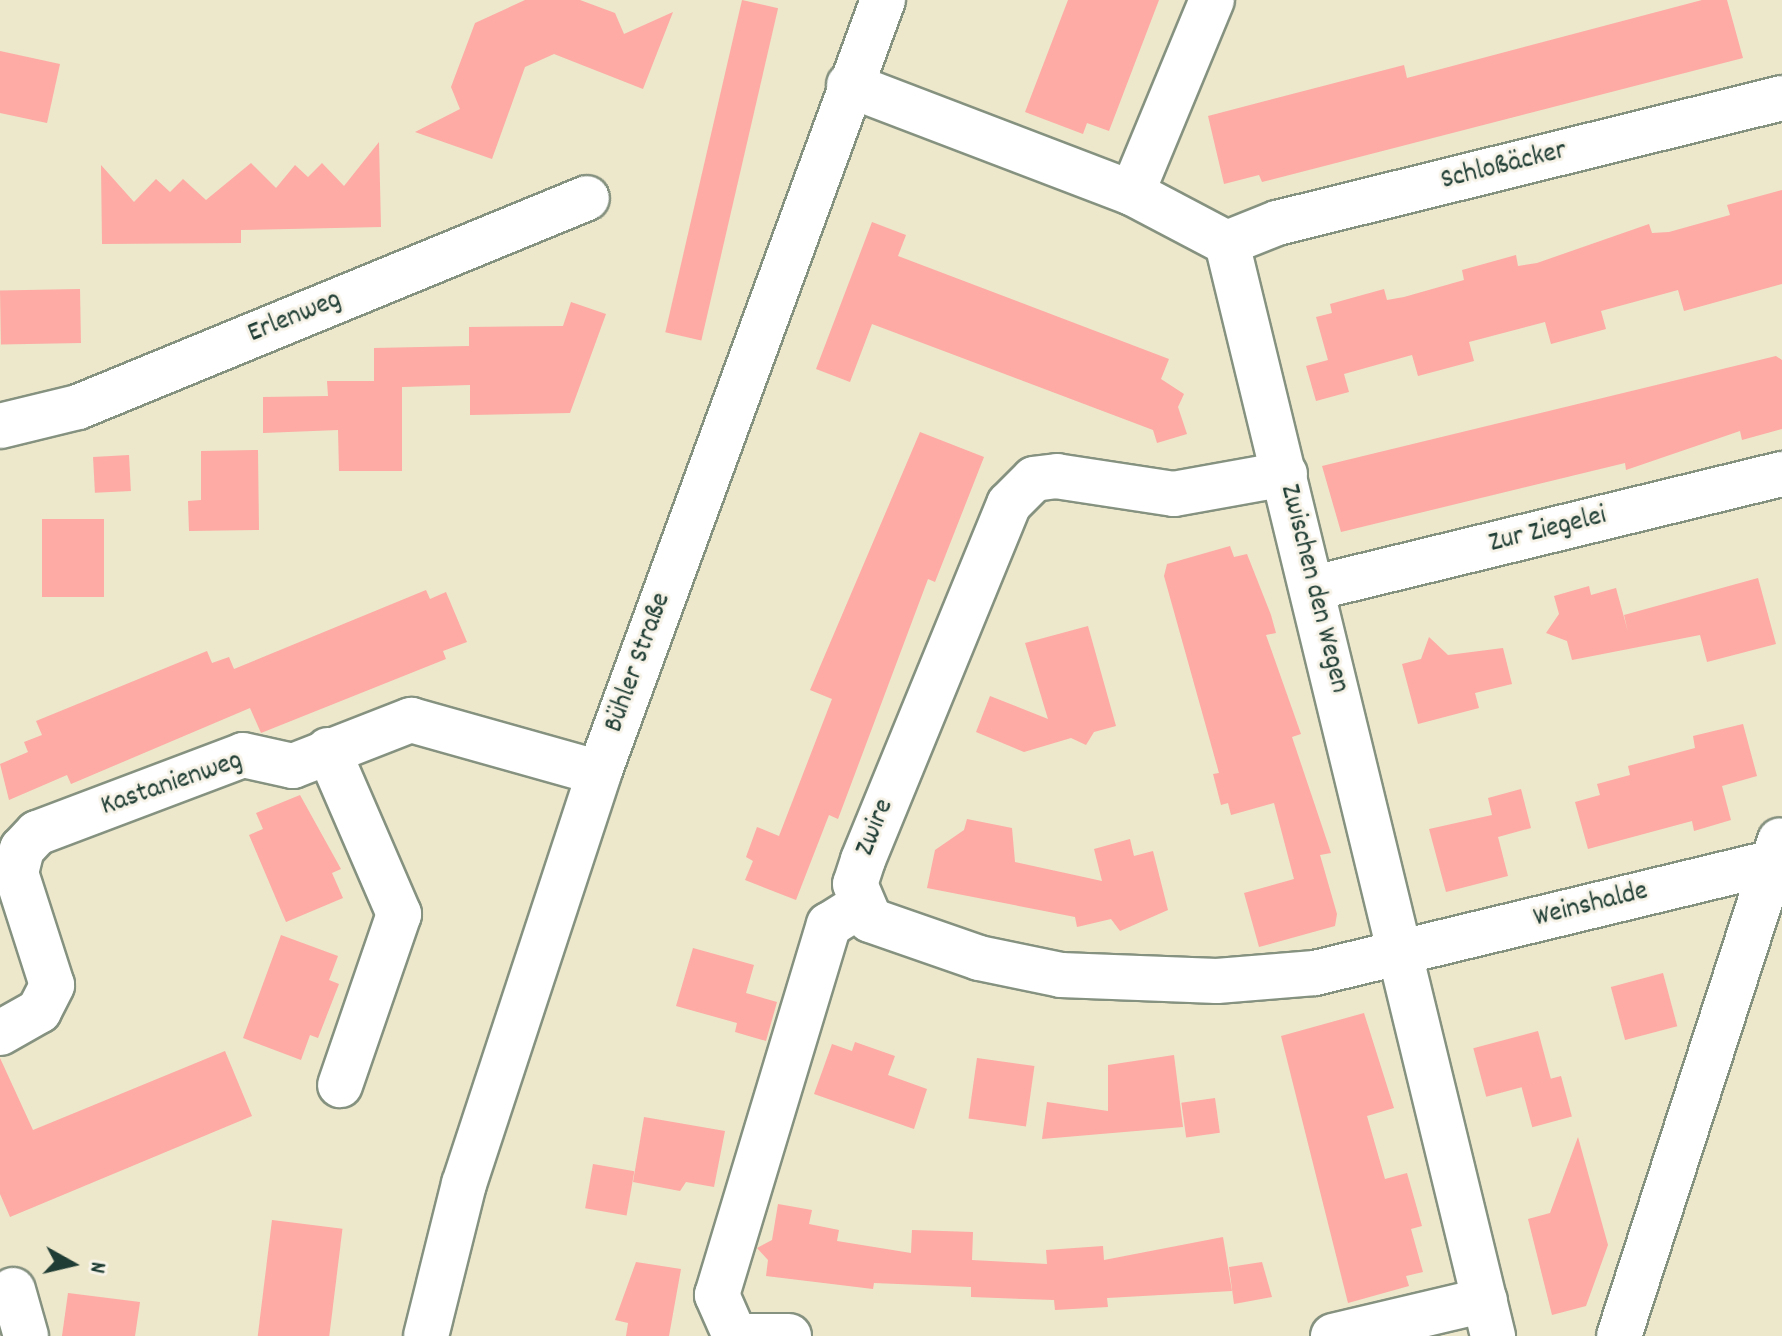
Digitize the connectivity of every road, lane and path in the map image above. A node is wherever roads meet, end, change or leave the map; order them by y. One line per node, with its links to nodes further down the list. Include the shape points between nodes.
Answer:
1 (883, 0): 3 (street, Bühler Straße)
2 (1212, 0): 5 (street)
3 (849, 85): 5 (street); 13 (street, Bühler Straße)
4 (1782, 98): 7 (street, Schloßäcker, via 1277,223)
5 (1132, 193): 7 (street)
6 (587, 198): 8 (street, Erlenweg, via 78,407)
7 (1227, 243): 9 (street, Zwischen den Wegen)
8 (0, 426)
9 (1285, 474): 11 (street, Zwischen den Wegen); 16 (street, Zwire, via 1174,494 1057,476 1034,479 1009,504 863,860 855,884)
10 (1782, 474): 11 (street, Zur Ziegelei)
11 (1314, 588): 17 (street, Zwischen den Wegen)
12 (328, 750): 13 (street, Kastanienweg, via 411,720); 14 (street, Kastanienweg, via 293,766 243,755 37,833); 19 (street, via 399,914)
13 (599, 773): 23 (street, Bühler Straße, via 464,1184)
14 (11, 838): 18 (street, Kastanienweg, via 16,873 52,985 39,1011)
15 (1779, 851): 17 (street, Weinshalde); 28 (street)
16 (860, 906): 17 (street, via 885,927 1061,975 1217,981 1315,973); 24 (street, via 829,925 717,1295)
17 (1400, 953): 21 (street, Zwischen den Wegen)
18 (0, 1033)
19 (340, 1085)
20 (6, 1276): 22 (street)
21 (1489, 1318): 27 (street)
22 (26, 1336)
23 (426, 1336)
24 (735, 1336)
25 (744, 1336): 26 (street)
26 (789, 1336)
27 (1333, 1336)
28 (1619, 1336)

